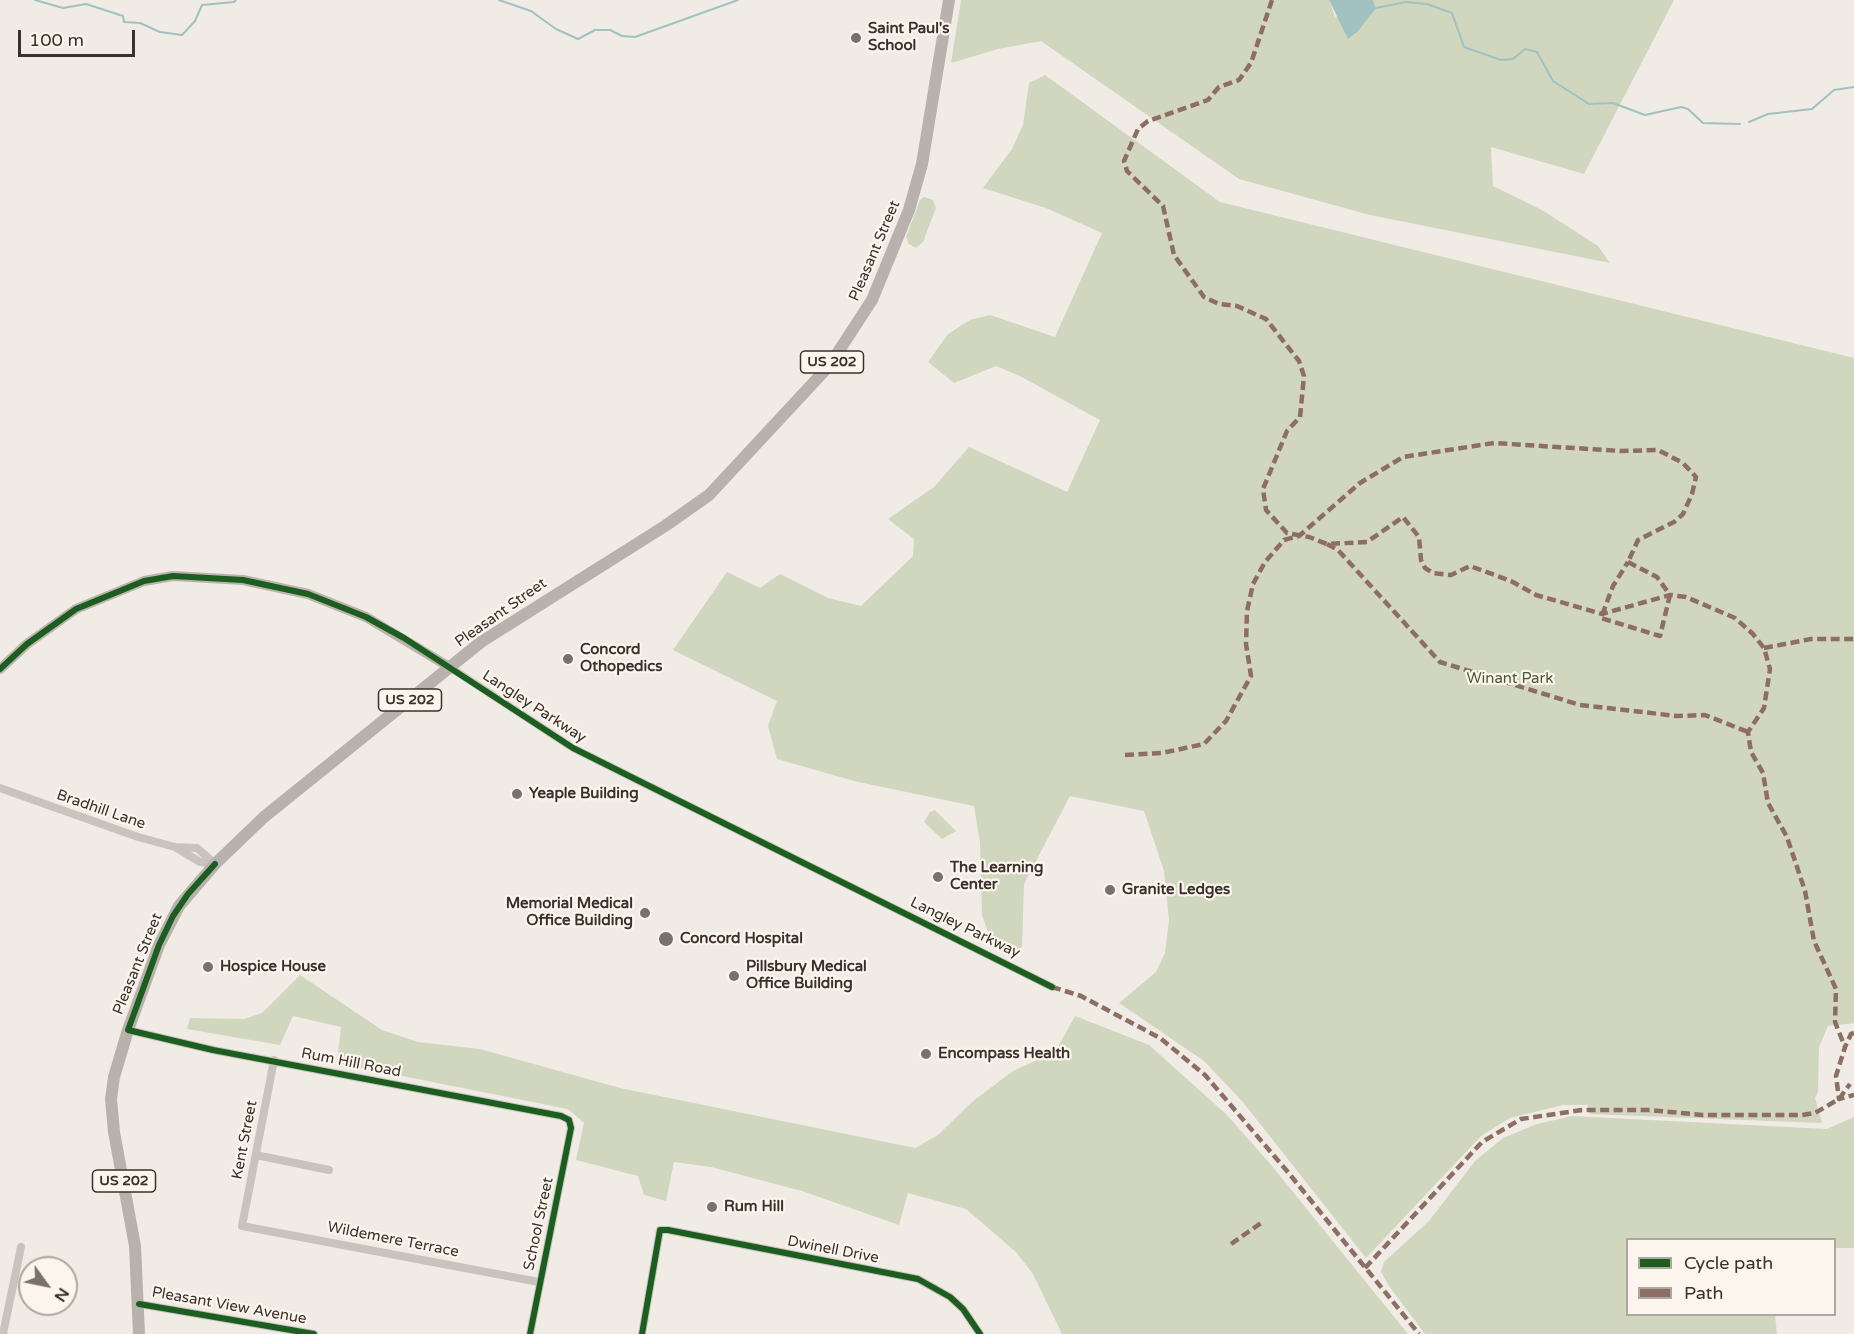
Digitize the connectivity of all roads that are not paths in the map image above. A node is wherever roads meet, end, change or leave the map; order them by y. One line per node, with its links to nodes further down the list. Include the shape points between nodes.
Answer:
1 (949, 0): 2 (main road, Pleasant Street / US 202, via 922,164 909,210 872,300 829,366 709,495 490,636)
2 (451, 668): 3 (street, Langley Parkway, via 366,617 308,594 243,580 172,576 144,581 76,609); 5 (main road, Pleasant Street / US 202, via 288,796); 6 (street, Langley Parkway, via 573,748)
3 (0, 669)
4 (0, 788): 5 (street, Bradhill Lane, via 175,847 200,862)
5 (215, 864): 7 (main road, Pleasant Street / US 202, via 173,916)
6 (1052, 987)
7 (128, 1030): 8 (street, Rum Hill Road); 15 (main road, Pleasant Street / US 202, via 111,1099 134,1238)
8 (274, 1060): 9 (street, Rum Hill Road); 10 (street, Kent Street)
9 (568, 1120): 14 (street, School Street, via 571,1128)
10 (256, 1155): 11 (street); 12 (street, Kent Street)
11 (329, 1170)
12 (242, 1226): 14 (street, Wildemere Terrace)
13 (21, 1247): 16 (street)
14 (539, 1282): 19 (street, School Street)
15 (139, 1304): 17 (main road, Pleasant Street / US 202); 18 (street, Pleasant View Avenue)
16 (3, 1334)
17 (139, 1334)
18 (314, 1334)
19 (530, 1334)
20 (642, 1334): 21 (street, Dwinell Drive, via 660,1230 918,1279 950,1297)
21 (980, 1334)

